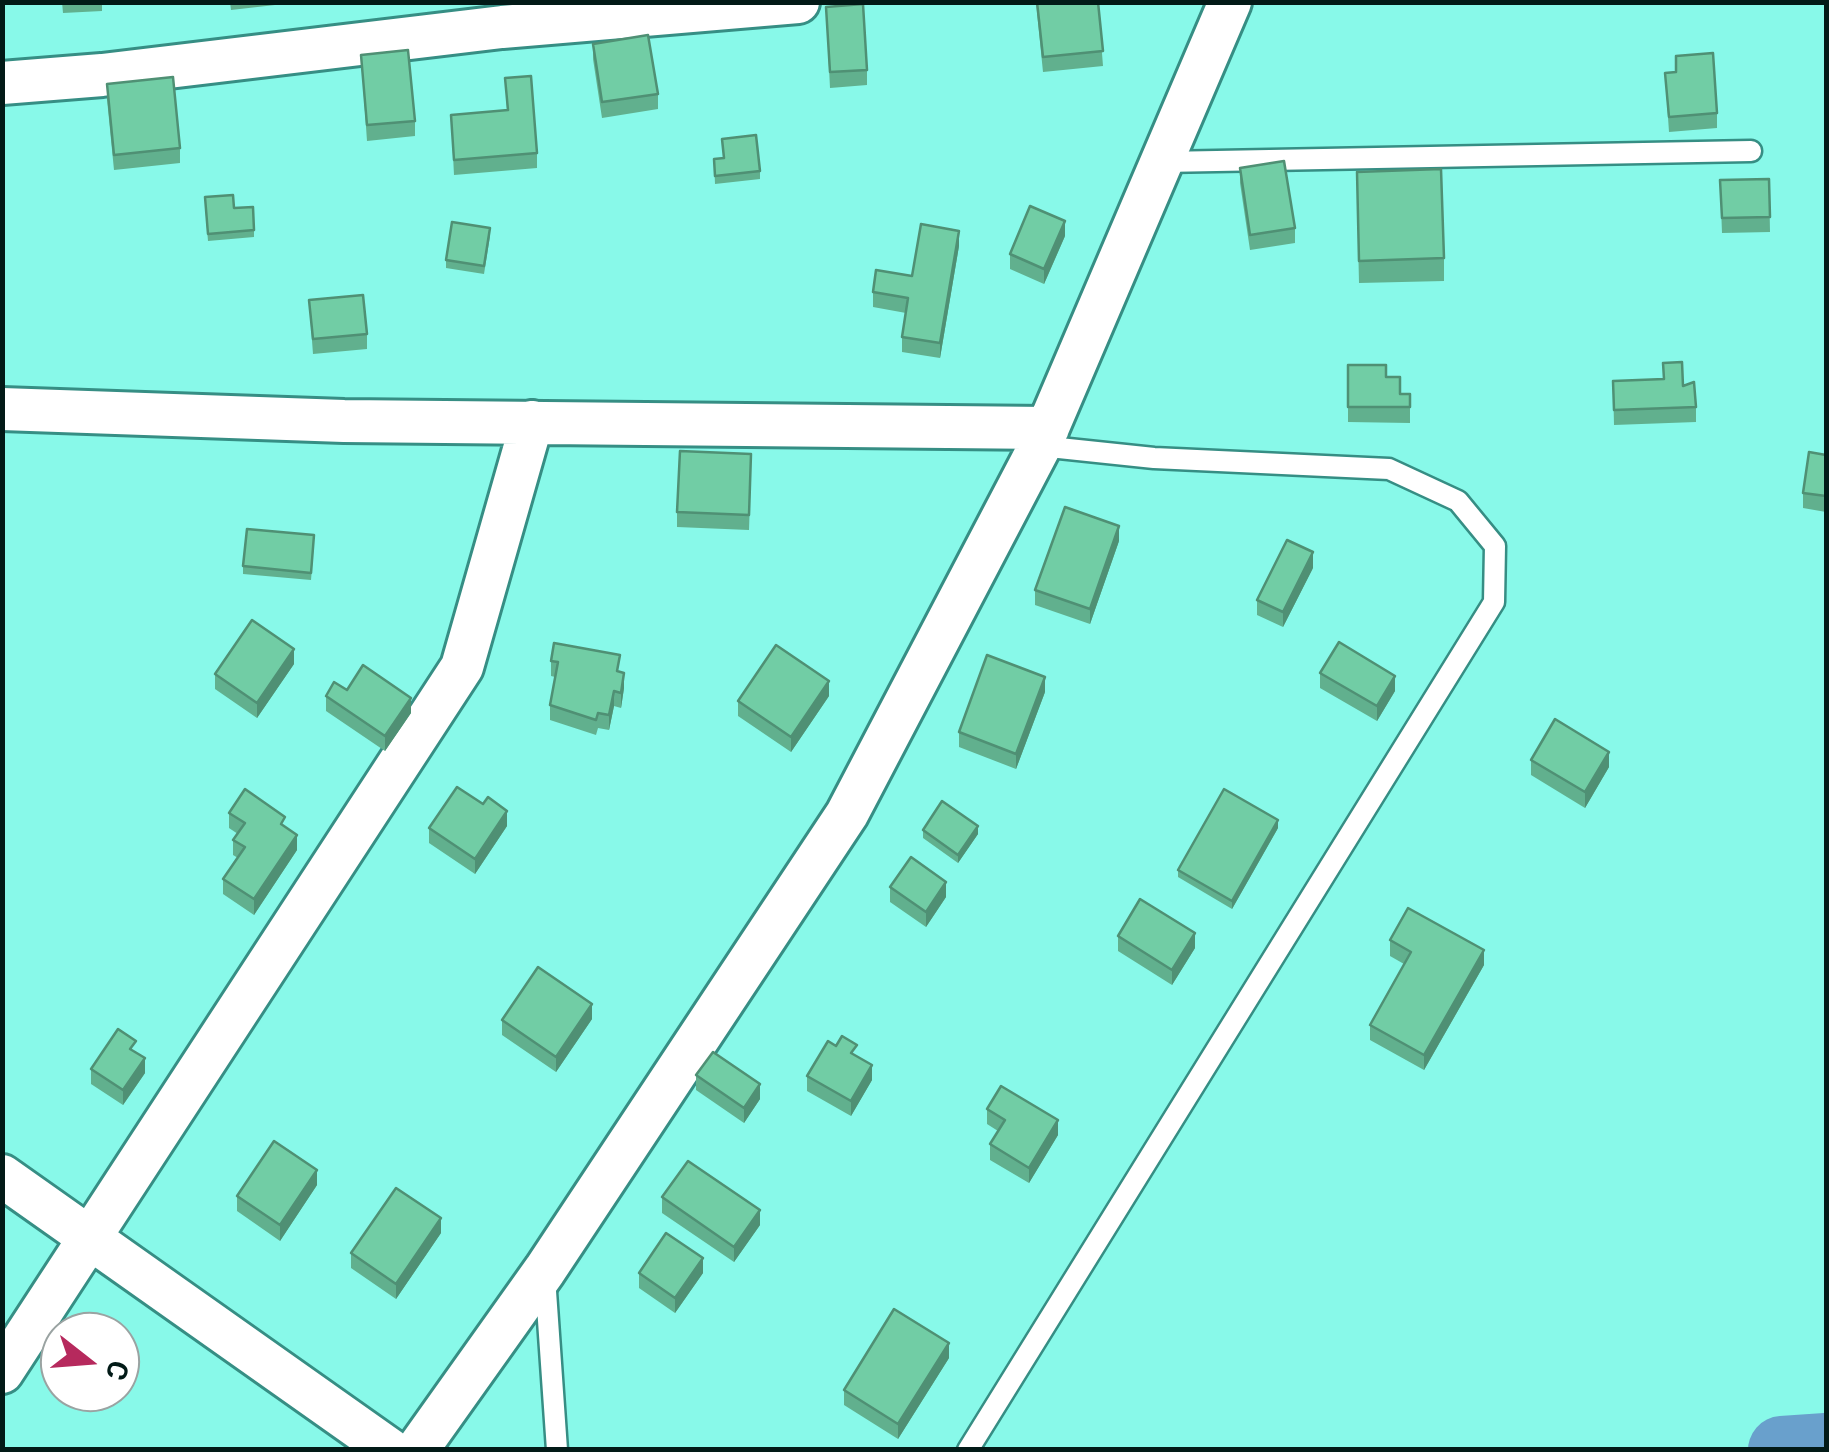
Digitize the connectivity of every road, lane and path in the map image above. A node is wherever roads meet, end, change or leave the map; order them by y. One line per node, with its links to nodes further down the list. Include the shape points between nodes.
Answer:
1 (798, 2): 3 (street, via 502,27)
2 (1230, 2): 5 (street)
3 (2, 83)
4 (1750, 151): 5 (lane)
5 (1163, 162): 8 (street)
6 (2, 409): 7 (street)
7 (532, 422): 8 (street); 10 (street, via 462,667)
8 (1044, 437): 11 (street, via 847,814); 16 (lane, via 1154,458 1390,469 1458,502 1495,546 1494,602)
9 (2, 1176): 10 (street)
10 (94, 1238): 12 (street); 13 (street)
11 (544, 1270): 14 (street); 15 (lane)
12 (2, 1372)
13 (390, 1450)
14 (417, 1450)
15 (556, 1450)
16 (968, 1450)

